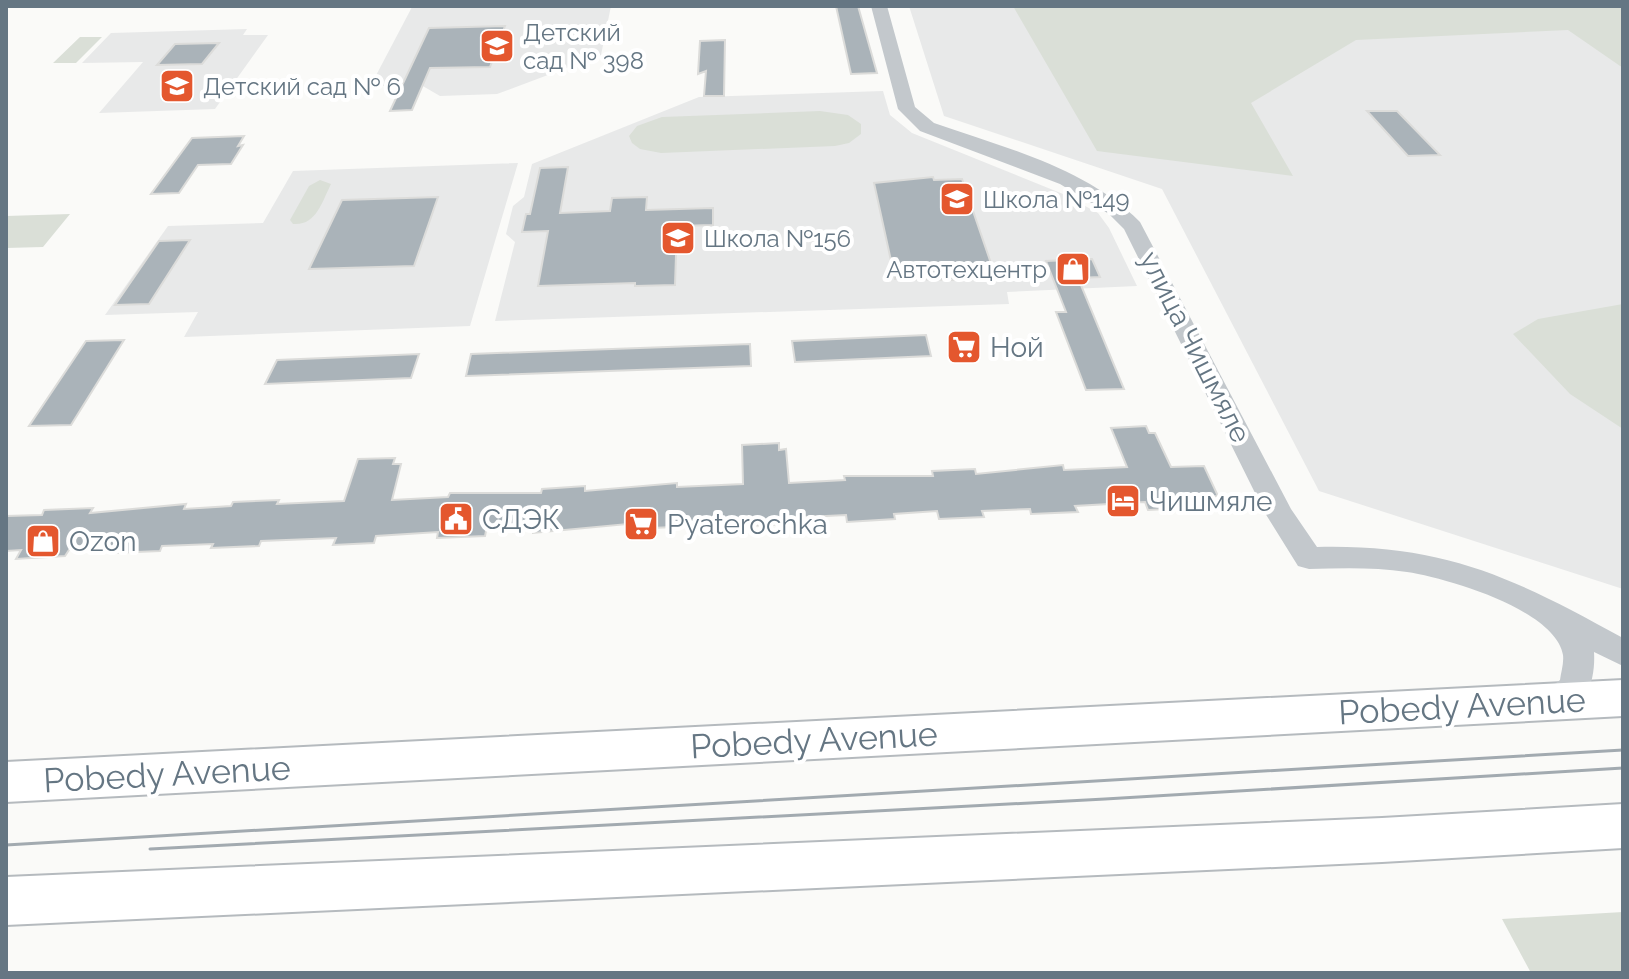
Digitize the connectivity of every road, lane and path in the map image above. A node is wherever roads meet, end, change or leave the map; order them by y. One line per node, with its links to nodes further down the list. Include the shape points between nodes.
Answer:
1 (879, 6): 2 (street, улица Чишмяле, via 914,118 1094,193 1133,226 1279,513 1309,558 1361,557 1435,566 1498,586)
2 (1559, 617): 3 (street, улица Чишмяле); 5 (street, via 1579,654 1576,686)
3 (1623, 653)
4 (1623, 698): 5 (main road, Pobedy Avenue)
5 (1558, 701): 6 (main road, Pobedy Avenue)
6 (6, 782)
7 (1623, 826): 8 (main road)
8 (6, 901)

